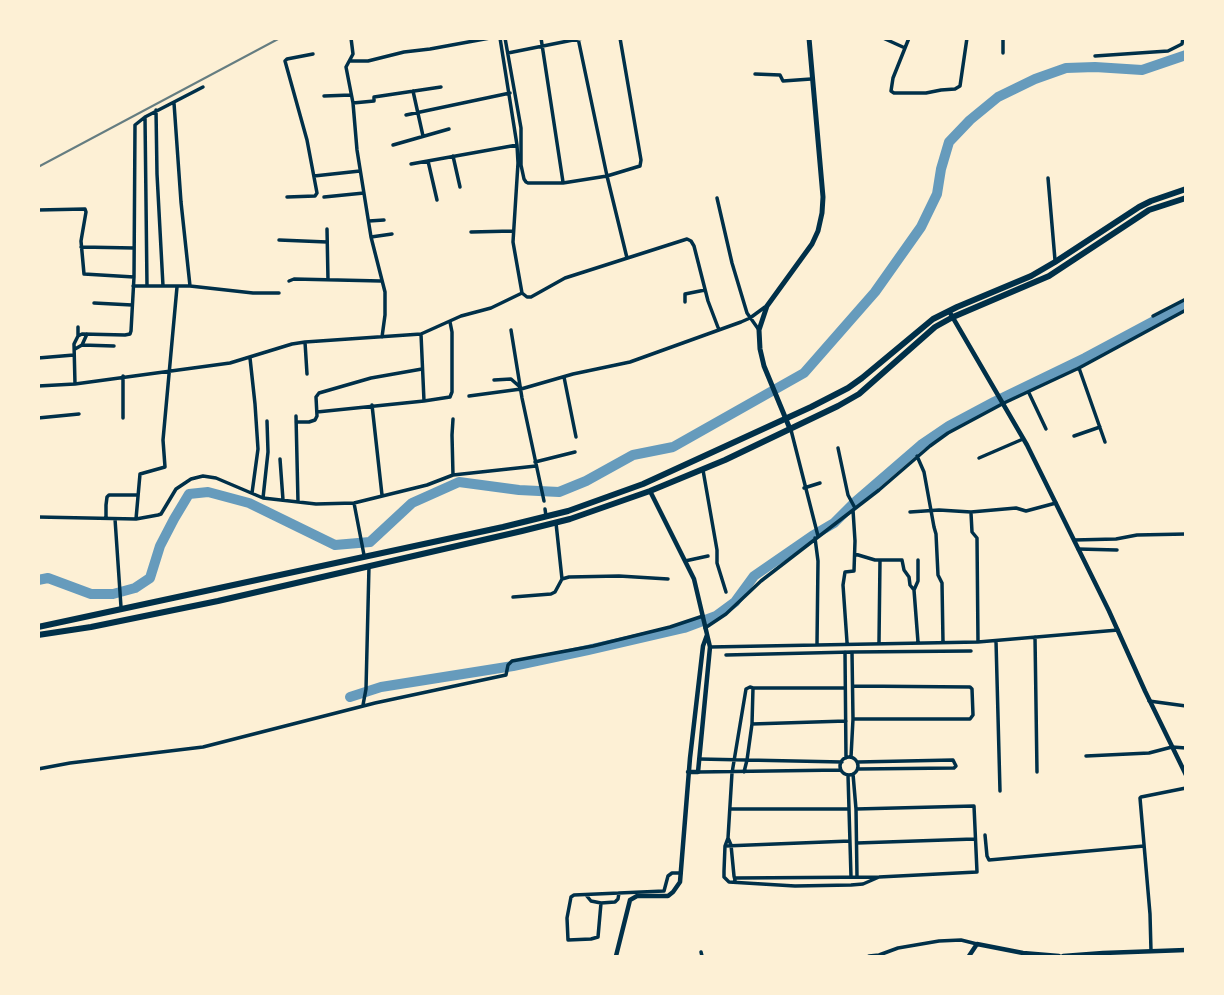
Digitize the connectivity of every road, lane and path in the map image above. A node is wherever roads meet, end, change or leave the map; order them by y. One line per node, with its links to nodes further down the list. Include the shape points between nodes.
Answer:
1 (351, 38): 19 (street)
2 (491, 38): 19 (street)
3 (502, 38): 15 (street); 25 (street)
4 (541, 38): 13 (street)
5 (620, 38): 43 (street, via 642,164)
6 (809, 38): 21 (main road)
7 (883, 38): 14 (street)
8 (909, 38): 14 (street)
9 (967, 38): 14 (street, via 961,82 955,89 892,92 893,76)
10 (1003, 38): 16 (street)
11 (1183, 38): 18 (street, via 1182,44 1168,51)
12 (580, 39): 13 (street); 43 (street)
13 (542, 46): 15 (street); 45 (street)
14 (905, 48)
15 (508, 52): 45 (street, via 524,179 528,183)
16 (1003, 52)
17 (313, 54): 42 (street, via 285,61)
18 (1095, 56)
19 (351, 61): 26 (street, via 346,67)
20 (755, 74): 21 (street, via 780,75 784,81)
21 (811, 79): 84 (main road, via 823,197 820,223 811,244)
22 (203, 87): 28 (street)
23 (441, 87): 24 (street)
24 (413, 91): 29 (street); 31 (street)
25 (510, 93): 31 (street); 37 (street)
26 (351, 95): 27 (street); 29 (street)
27 (324, 96)
28 (174, 103): 30 (street); 75 (street)
29 (353, 103): 41 (street)
30 (156, 110): 33 (street); 74 (street)
31 (418, 113): 32 (street); 35 (street)
32 (406, 115)
33 (145, 117): 65 (street, via 135,125); 73 (street)
34 (449, 129): 35 (street)
35 (423, 136): 36 (street)
36 (393, 145)
37 (517, 145): 38 (street); 58 (street)
38 (453, 156): 39 (street); 46 (street)
39 (428, 161): 40 (street); 53 (street)
40 (411, 164)
41 (360, 171): 42 (street); 48 (street)
42 (314, 176): 49 (street, via 316,195)
43 (607, 176): 45 (street); 66 (street)
44 (1048, 177): 67 (street)
45 (563, 183)
46 (460, 187)
47 (1185, 189): 67 (highway, via 1139,207)
48 (364, 193): 50 (street); 56 (street)
49 (287, 197)
50 (324, 197)
51 (717, 198): 88 (street)
52 (1185, 198): 86 (highway, via 1150,210 1049,276)
53 (438, 200)
54 (38, 210): 64 (street, via 85,209)
55 (384, 220): 56 (street)
56 (369, 221): 61 (street)
57 (327, 229): 63 (street)
58 (513, 231): 59 (street); 79 (street)
59 (471, 232)
60 (392, 234): 61 (street)
61 (371, 237): 71 (street)
62 (279, 240): 63 (street)
63 (327, 242): 69 (street)
64 (81, 247): 65 (street); 68 (street, via 84,274)
65 (134, 248): 68 (street)
66 (628, 259): 77 (street, via 689,239); 79 (street, via 565,278 531,297)
67 (1055, 262): 86 (highway)
68 (134, 277): 72 (street)
69 (328, 280): 70 (street); 71 (street)
70 (289, 281)
71 (381, 281): 97 (street, via 385,292)
72 (134, 286): 73 (street); 83 (street)
73 (147, 286): 74 (street)
74 (163, 286): 76 (street)
75 (190, 286): 76 (street); 78 (street)
76 (177, 287): 107 (street)
77 (705, 290): 81 (street, via 685,294); 92 (street)
78 (279, 293)
79 (522, 293): 89 (street)
80 (1185, 299): 87 (street)
81 (685, 302)
82 (94, 303): 83 (street)
83 (132, 305): 94 (street, via 130,334)
84 (767, 306): 88 (street); 93 (main road)
85 (1185, 310): 105 (street)
86 (951, 314): 118 (street); 125 (highway, via 927,323 855,383); 128 (highway, via 859,394)
87 (1153, 316)
88 (750, 318): 92 (street); 93 (street)
89 (452, 321): 95 (street); 117 (street, via 452,394)
90 (78, 327): 96 (street)
91 (511, 330): 114 (street)
92 (719, 330): 110 (street, via 630,362)
93 (759, 330): 125 (main road, via 770,383)
94 (88, 334): 96 (street); 99 (street)
95 (421, 334): 97 (street); 106 (street)
96 (78, 336): 101 (street)
97 (382, 337): 98 (street)
98 (305, 342): 104 (street); 108 (street)
99 (82, 345): 100 (street); 101 (street)
100 (114, 345)
101 (75, 349): 102 (street)
102 (74, 355): 103 (street); 112 (street)
103 (38, 358)
104 (250, 358): 107 (street); 145 (street, via 258,449)
105 (1079, 368): 115 (street); 127 (street)
106 (422, 369): 117 (street); 120 (street, via 318,393)
107 (168, 371): 109 (street); 146 (street, via 165,467 140,474)
108 (307, 374)
109 (123, 376): 112 (street); 123 (street)
110 (564, 377): 114 (street); 131 (street)
111 (494, 380): 114 (street, via 511,379)
112 (75, 384): 113 (street)
113 (38, 386)
114 (521, 389): 116 (street); 139 (street)
115 (1029, 393): 118 (street); 129 (street)
116 (468, 396)
117 (424, 401): 119 (street)
118 (1003, 402): 132 (street); 136 (street)
119 (372, 405): 120 (street); 147 (street)
120 (317, 412): 151 (street, via 314,421 296,419)
121 (79, 414): 122 (street)
122 (39, 416)
123 (123, 418)
124 (453, 419): 141 (street)
125 (786, 419): 128 (main road); 168 (highway, via 643,484 575,508)
126 (267, 421): 148 (street)
127 (1100, 427): 130 (street); 133 (street)
128 (790, 429): 140 (highway); 143 (street)
129 (1046, 429)
130 (1074, 436)
131 (576, 437)
132 (1023, 439): 137 (street); 153 (street)
133 (1105, 442)
134 (838, 449): 154 (street)
135 (575, 452): 139 (street)
136 (917, 456): 154 (street); 155 (street)
137 (979, 458)
138 (280, 459): 149 (street)
139 (536, 464): 141 (street); 150 (street)
140 (702, 470): 144 (highway); 180 (street)
141 (456, 474): 147 (street)
142 (820, 483): 143 (street)
143 (804, 488): 164 (street)
144 (650, 491): 162 (highway); 173 (street)
145 (252, 493): 148 (street); 161 (street, via 203,476 176,489 161,514)
146 (138, 495): 159 (street, via 109,495); 161 (street)
147 (382, 495): 152 (street)
148 (263, 498): 149 (street)
149 (282, 500): 151 (street)
150 (544, 500)
151 (298, 502): 152 (street)
152 (354, 503): 168 (street)
153 (1056, 503): 157 (street, via 1026,511); 165 (street)
154 (853, 507): 164 (street); 169 (street)
155 (931, 510): 156 (street); 157 (street); 193 (street, via 942,583)
156 (910, 512)
157 (971, 512): 194 (street, via 972,532 977,538)
158 (38, 517): 159 (street)
159 (106, 518): 160 (street)
160 (115, 519): 161 (street); 184 (street)
161 (136, 519)
162 (556, 523): 174 (highway); 175 (street)
163 (1185, 534): 165 (street)
164 (816, 535): 185 (street, via 726,614); 197 (street)
165 (1074, 540): 166 (street)
166 (1078, 549): 167 (street); 187 (street)
167 (1117, 550)
168 (363, 554): 177 (highway)
169 (855, 554): 171 (street); 195 (street, via 854,571 845,572 843,585)
170 (708, 556): 173 (street)
171 (880, 560): 178 (street, via 902,560); 196 (street)
172 (918, 560): 178 (street)
173 (685, 561): 185 (street)
174 (369, 566): 182 (highway); 207 (street)
175 (562, 579): 176 (street); 181 (street, via 551,594)
176 (668, 579)
177 (215, 589): 179 (highway); 182 (highway)
178 (914, 590): 192 (street)
179 (205, 591): 183 (highway); 184 (highway)
180 (726, 592)
181 (513, 597)
182 (218, 601): 183 (highway)
183 (208, 603): 188 (highway)
184 (121, 606): 186 (highway)
185 (704, 621): 189 (street); 207 (street, via 512,661 506,675)
186 (38, 627)
187 (1118, 629): 190 (street); 206 (street)
188 (38, 635)
189 (707, 635): 198 (street); 215 (street, via 697,665)
190 (1034, 637): 191 (street); 227 (street)
191 (996, 641): 194 (street); 232 (street)
192 (918, 642): 193 (street); 196 (street)
193 (943, 642): 194 (street)
194 (978, 642)
195 (847, 643): 196 (street); 197 (street)
196 (879, 643)
197 (817, 644): 198 (street)
198 (710, 647): 216 (street)
199 (971, 651): 201 (street)
200 (845, 652): 201 (street); 202 (street); 205 (street)
201 (852, 652): 203 (street)
202 (726, 655)
203 (853, 686): 209 (street); 209 (street, via 970,687 973,715 970,719)
204 (753, 688): 205 (street); 211 (street); 218 (street, via 746,689)
205 (845, 688): 210 (street)
206 (1149, 701): 208 (street); 212 (street)
207 (363, 705): 221 (street, via 204,747)
208 (1185, 706)
209 (853, 719): 217 (street)
210 (846, 721): 211 (street); 217 (street)
211 (752, 724): 219 (street)
212 (1172, 747): 213 (street); 214 (street, via 1149,753); 230 (street)
213 (1185, 748)
214 (1086, 756)
215 (690, 758): 216 (street); 224 (street)
216 (699, 759): 218 (street); 225 (street)
217 (846, 759): 219 (street); 220 (street); 223 (street)
218 (735, 760): 219 (street); 228 (street)
219 (747, 760): 226 (street)
220 (858, 762): 222 (street); 222 (street, via 953,760 956,766)
221 (38, 769)
222 (858, 769): 229 (street)
223 (841, 770): 226 (street); 229 (street)
224 (688, 772): 225 (street); 244 (street)
225 (698, 772): 228 (street)
226 (744, 772): 228 (street)
227 (1037, 772)
228 (732, 773): 233 (street)
229 (850, 774): 234 (street); 235 (street)
230 (1185, 775)
231 (1185, 788): 243 (street, via 1141,797)
232 (1000, 791)
233 (731, 808): 234 (street); 237 (street)
234 (849, 809): 239 (street)
235 (856, 809): 238 (street, via 972,806); 240 (street)
236 (985, 835): 243 (street, via 989,860)
237 (728, 838): 241 (street); 242 (street)
238 (974, 839): 240 (street); 248 (street, via 976,872)
239 (850, 841): 241 (street); 245 (street)
240 (857, 843): 246 (street)
241 (731, 845): 242 (street); 249 (street)
242 (725, 846): 249 (street, via 724,875 729,883)
243 (1144, 846): 257 (street)
244 (681, 873): 251 (street, via 668,876 664,891); 259 (street, via 671,894 630,900)
245 (851, 877): 246 (street); 249 (street)
246 (857, 877): 247 (street)
247 (863, 877): 248 (street); 250 (street)
248 (879, 877): 250 (street)
249 (735, 881): 250 (street, via 794,886)
250 (863, 884)
251 (620, 893): 252 (street); 253 (street, via 615,902)
252 (586, 895): 253 (street); 253 (street, via 569,899 568,940 598,937)
253 (601, 903)
254 (976, 944): 258 (street); 260 (street, via 939,941); 261 (street)
255 (1175, 950): 256 (street); 257 (street); 263 (street)
256 (1185, 950)
257 (1152, 951): 262 (street)
258 (1016, 954): 262 (street)
259 (616, 957)
260 (869, 957)
261 (970, 957)
262 (1061, 957)
263 (1175, 957)

